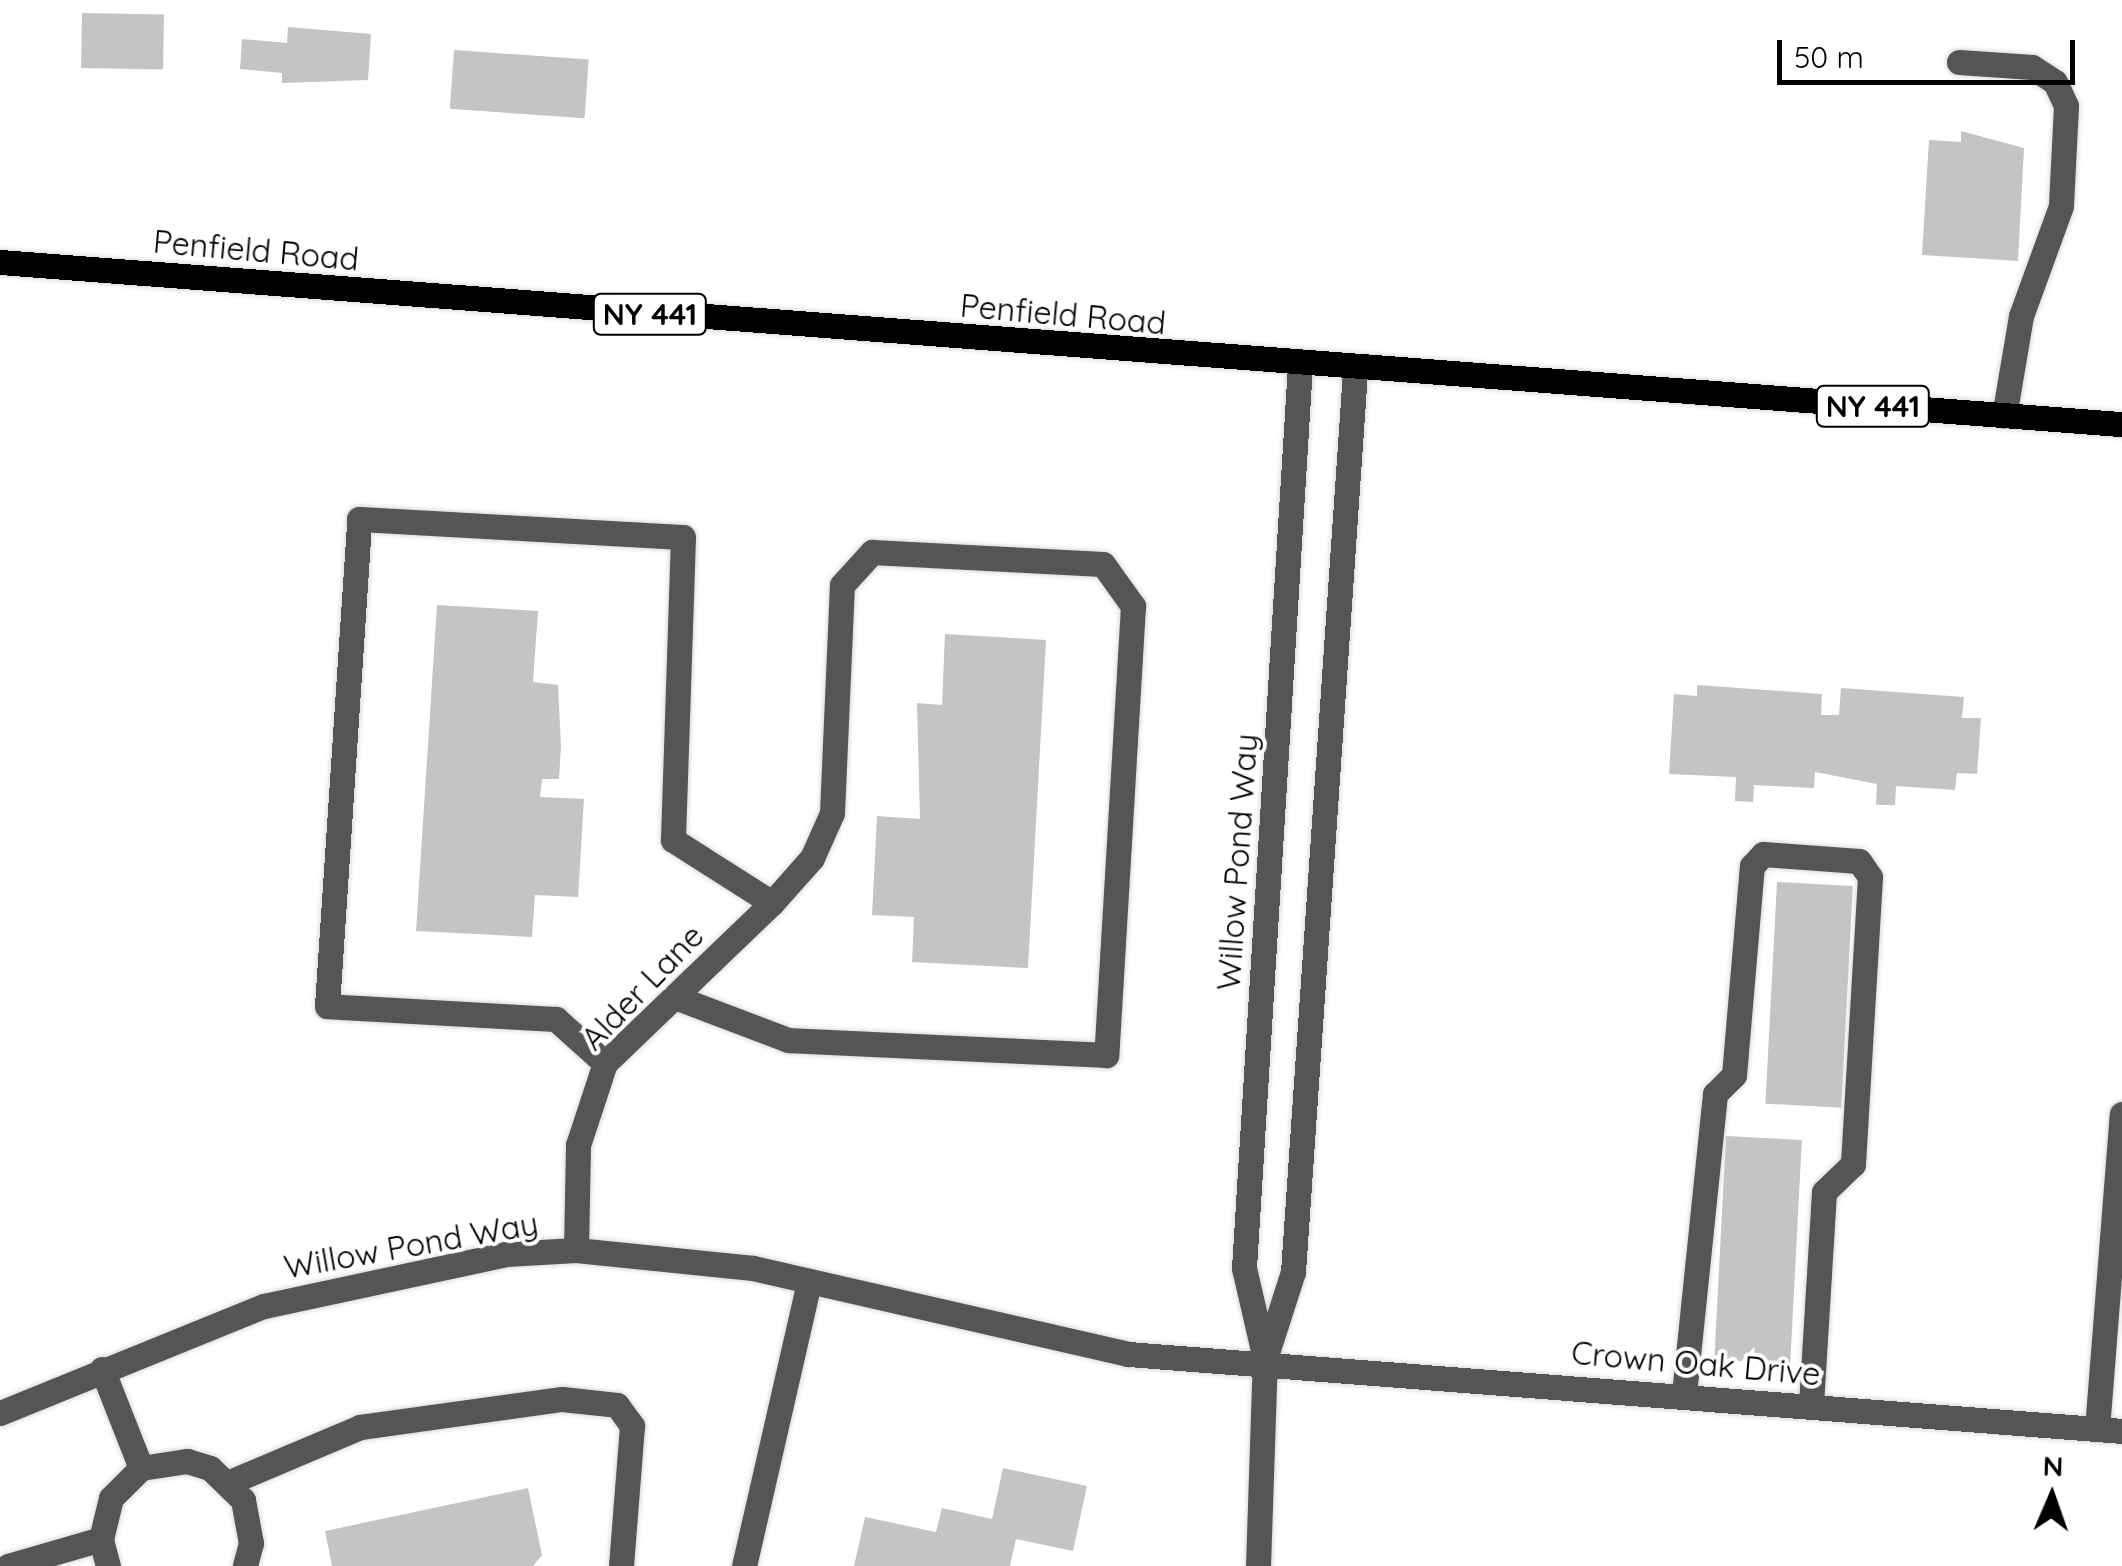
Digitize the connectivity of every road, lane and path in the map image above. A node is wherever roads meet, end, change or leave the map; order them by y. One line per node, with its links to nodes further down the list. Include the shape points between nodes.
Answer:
1 (1958, 62): 5 (street, via 2032,67 2055,82 2066,106 2061,206 2021,316)
2 (0, 262): 3 (main road, Penfield Road / NY 441)
3 (1300, 366): 4 (main road, Penfield Road / NY 441); 13 (street, Willow Pond Way, via 1244,1268)
4 (1355, 370): 5 (main road, Penfield Road / NY 441); 13 (street, Willow Pond Way, via 1293,1272)
5 (2004, 416): 6 (main road, Penfield Road / NY 441)
6 (2122, 424)
7 (772, 903): 8 (street, Alder Lane); 8 (street, Alder Lane, via 812,858 832,814 842,585 872,552 1103,564 1133,606 1106,1056 788,1040); 9 (street, via 673,840 684,536 358,519 327,1006 556,1019)
8 (675, 997): 9 (street, Alder Lane)
9 (606, 1063): 11 (street, Alder Lane, via 578,1145)
10 (2122, 1114): 18 (street)
11 (576, 1250): 12 (street, Willow Pond Way); 14 (street, Willow Pond Way, via 349,1283)
12 (809, 1282): 13 (street, Willow Pond Way, via 1128,1354); 26 (street)
13 (1264, 1359): 15 (street, Crown Oak Drive); 27 (street, Willow Pond Way)
14 (102, 1369): 17 (street, Willow Pond Way); 19 (street)
15 (1684, 1394): 16 (street, Crown Oak Drive); 16 (street, via 1715,1094 1734,1076 1752,866 1763,854 1859,861 1870,878 1853,1164 1824,1192)
16 (1811, 1405): 18 (street, Crown Oak Drive)
17 (0, 1413)
18 (2110, 1430)
19 (141, 1468): 20 (street, via 188,1460); 21 (street, via 111,1498)
20 (230, 1482): 24 (street, via 250,1521); 25 (street, via 360,1427 562,1400 617,1405 632,1426)
21 (101, 1539): 22 (street); 23 (street)
22 (8, 1566)
23 (108, 1566)
24 (245, 1566)
25 (621, 1566)
26 (744, 1566)
27 (1258, 1566)

